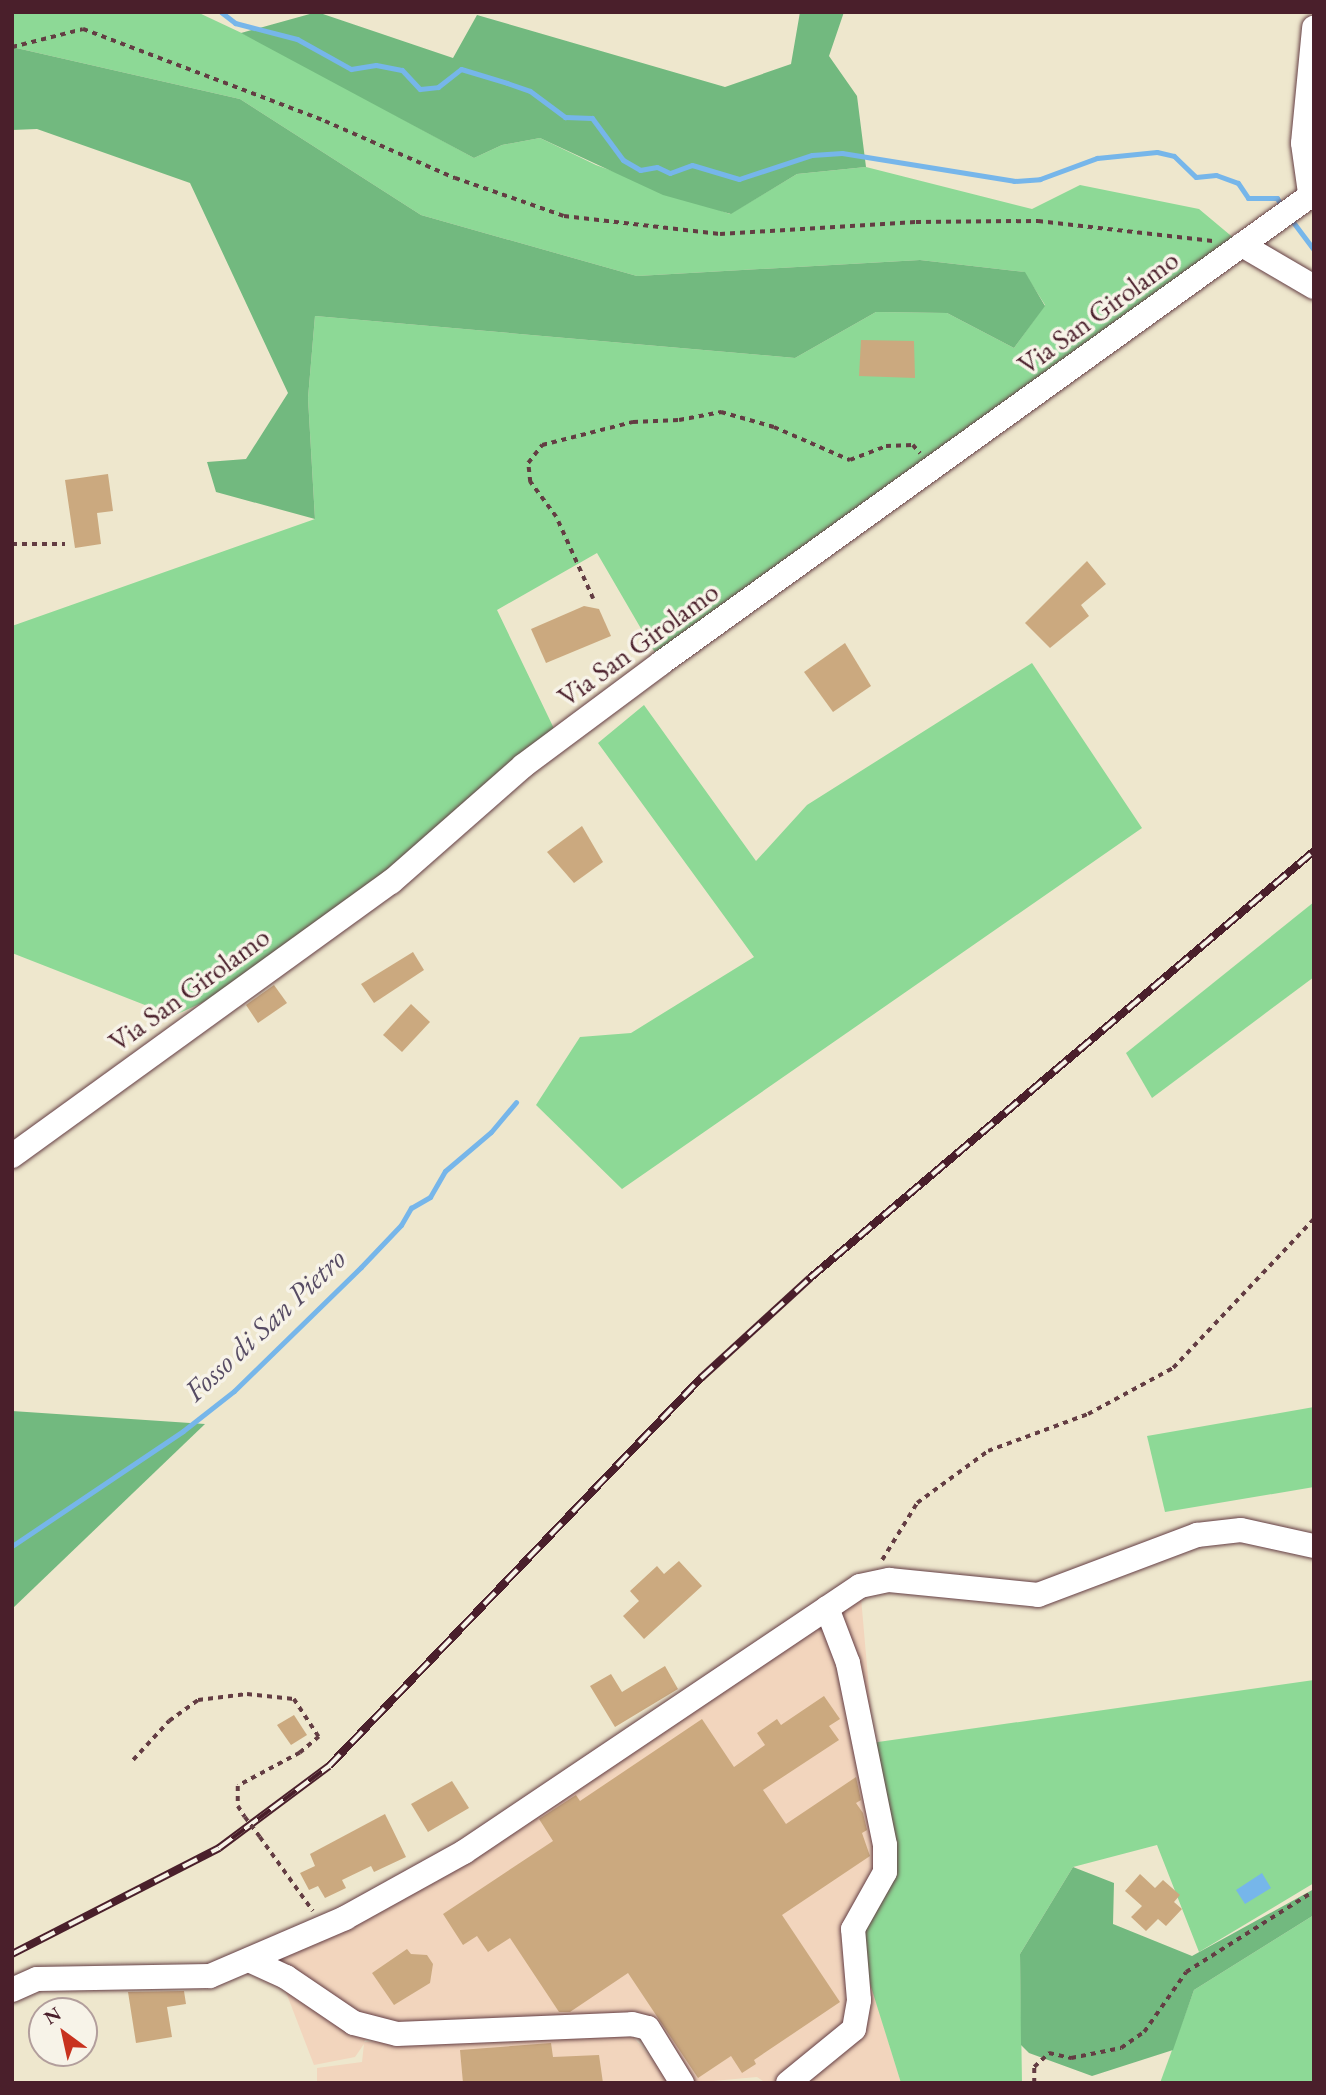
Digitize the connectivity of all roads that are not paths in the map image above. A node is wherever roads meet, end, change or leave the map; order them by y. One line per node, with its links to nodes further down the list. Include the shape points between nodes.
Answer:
1 (1314, 28): 2 (street, via 1303,143)
2 (1312, 193): 3 (street, Via San Girolamo)
3 (1251, 238): 4 (street); 5 (street, Via San Girolamo, via 523,766 391,882)
4 (1314, 287)
5 (12, 1156)
6 (1314, 1546): 7 (street, via 1241,1530 1197,1535 1038,1595 889,1580 860,1586)
7 (827, 1608): 8 (street, via 464,1852 324,1927); 11 (street, via 848,1663 883,1833 885,1871 853,1928 859,2000 854,2029)
8 (249, 1960): 9 (street, via 210,1976 37,1979); 10 (street, via 286,1977 355,2022 397,2034 632,2024 648,2028)
9 (12, 1990)
10 (682, 2083)
11 (788, 2083)

